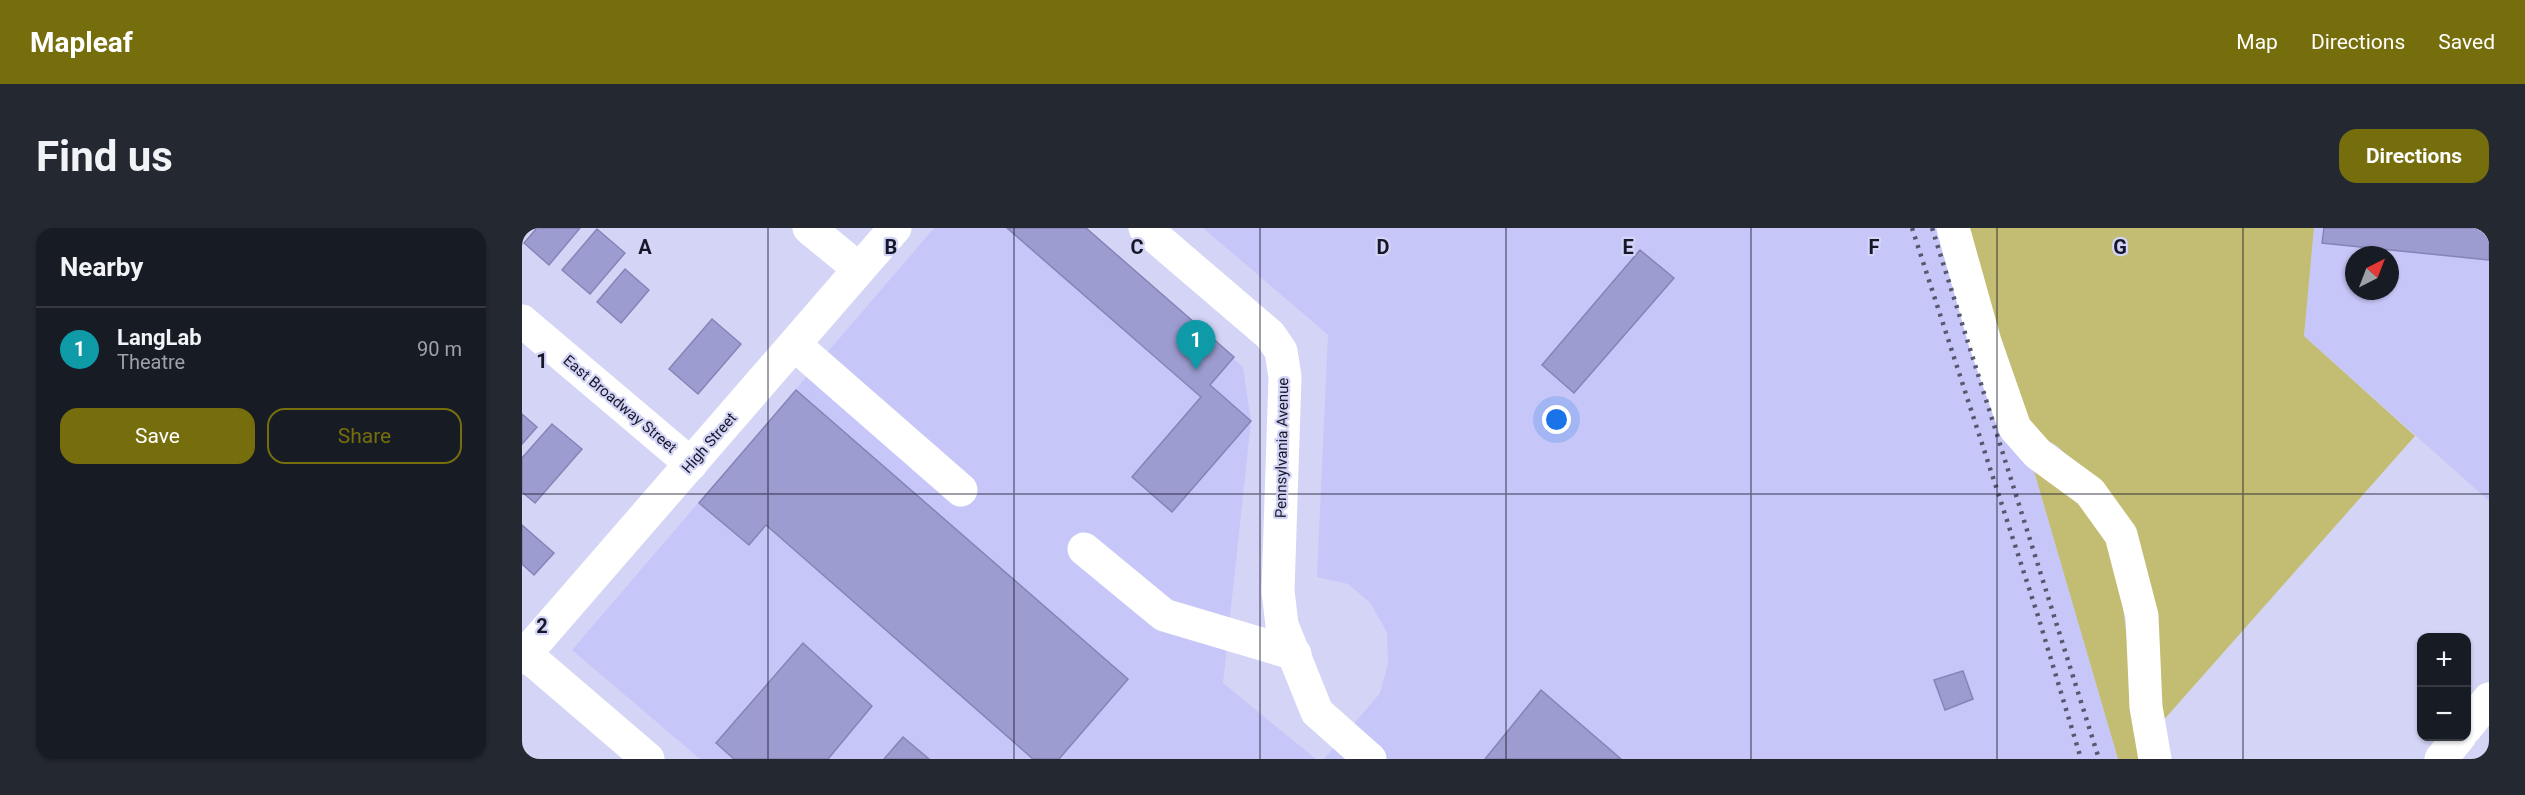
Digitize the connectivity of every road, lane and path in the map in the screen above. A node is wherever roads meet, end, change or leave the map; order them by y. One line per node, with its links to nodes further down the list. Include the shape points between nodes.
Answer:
1 (809, 228): 5 (street)
2 (895, 228): 5 (street, High Street)
3 (1145, 228): 12 (street, Pennsylvania Avenue, via 1270,335 1281,351 1285,377 1278,591 1282,625)
4 (1953, 228): 20 (street, via 1985,342 2015,428 2038,453 2090,492 2121,535 2142,616 2146,707)
5 (860, 269): 7 (street, High Street)
6 (522, 321): 8 (street, East Broadway Street)
7 (795, 345): 8 (street, High Street); 9 (street)
8 (691, 464): 11 (street, High Street)
9 (961, 489)
10 (1084, 549): 12 (street, via 1164,615)
11 (523, 654): 18 (street)
12 (1295, 654): 19 (street, Pennsylvania Avenue, via 1317,712)
13 (2489, 699): 15 (street)
14 (2489, 710): 16 (street)
15 (2471, 722)
16 (2471, 725)
17 (2456, 741): 21 (street)
18 (648, 759)
19 (1370, 759)
20 (2155, 759)
21 (2441, 759)

